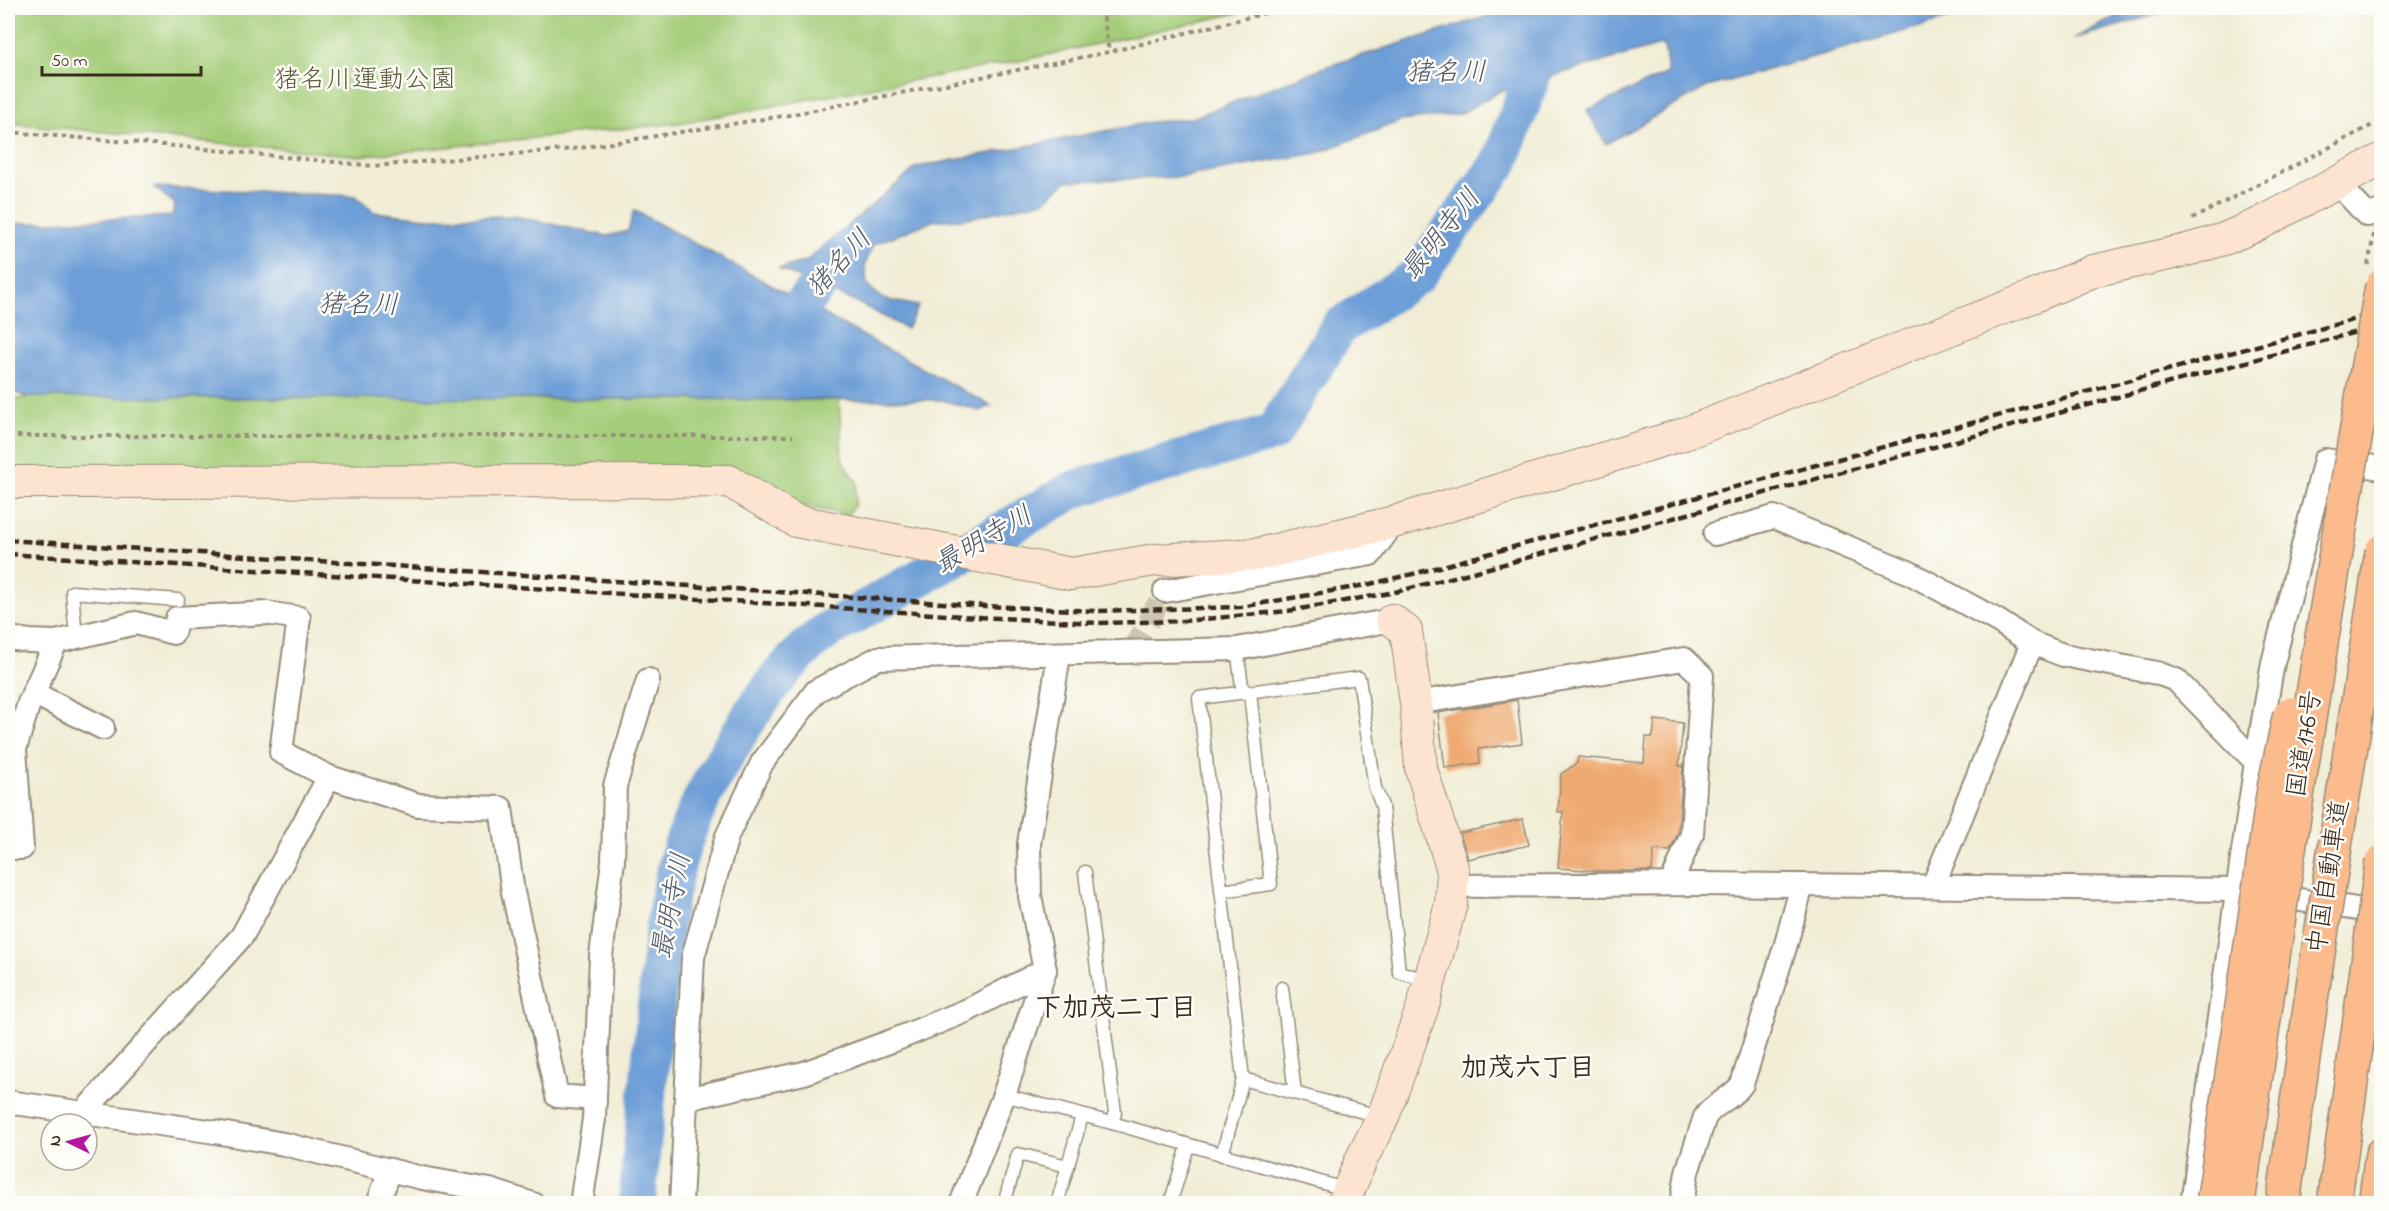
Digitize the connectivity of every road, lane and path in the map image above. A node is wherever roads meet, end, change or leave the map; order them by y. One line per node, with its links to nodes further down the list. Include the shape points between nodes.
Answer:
1 (1101, 8): 3 (path)
2 (1286, 8): 3 (path)
3 (1109, 52): 5 (path, via 789,115 573,149 374,166)
4 (2382, 120): 9 (path)
5 (8, 132)
6 (2382, 159): 7 (street)
7 (2337, 183): 8 (street, via 2367,214); 16 (street, via 2224,239 2093,271 1684,434)
8 (2382, 210)
9 (2188, 222)
10 (2382, 286): 11 (highway, 国道176号, bridge)
11 (2360, 407): 75 (highway, bridge, via 2274,788); 76 (highway, 国道176号, bridge, via 2297,798)
12 (8, 436): 13 (path)
13 (793, 436)
14 (2382, 468): 32 (street, via 2325,460 2273,663)
15 (8, 482): 16 (street, via 729,481 796,521 1071,574 1155,560 1259,554)
16 (1394, 522): 19 (street, via 1371,554)
17 (1715, 534): 24 (street, via 1774,517 1908,572)
18 (2382, 551): 77 (highway, 中国自動車道, bridge, via 2313,979)
19 (1165, 591)
20 (178, 600): 23 (lane, via 72,592)
21 (1392, 620): 25 (street); 30 (street, via 1406,631)
22 (8, 638): 23 (street, via 30,642)
23 (66, 640): 28 (street); 33 (street, via 136,622 173,633 177,618 266,613 299,618 281,752)
24 (2032, 643): 32 (street, via 2063,655 2176,680); 40 (street)
25 (1237, 649): 26 (street); 29 (lane)
26 (1059, 655): 44 (street, via 1029,844 1030,896); 50 (street, via 878,658 816,691 762,763 727,837 693,957)
27 (648, 680): 51 (street, via 615,786)
28 (33, 693): 31 (street); 34 (street, via 15,749 22,848)
29 (1246, 693): 42 (lane, via 1199,698); 42 (lane, via 1271,884); 45 (lane, via 1359,678 1375,788 1382,806 1400,972)
30 (1416, 703): 37 (street, via 1684,659 1702,676 1692,834); 39 (street, via 1421,768 1453,871)
31 (103, 728)
32 (2256, 762): 41 (street)
33 (329, 777): 51 (street, via 418,805 501,808 513,892 557,1096); 54 (street, via 242,936)
34 (8, 848)
35 (2382, 862): 78 (highway, 中国自動車道, bridge)
36 (1085, 872): 58 (lane, via 1114,1113)
37 (1671, 885): 38 (street); 39 (street)
38 (1802, 885): 40 (street); 73 (street, via 1742,1083 1736,1093 1705,1117 1687,1172)
39 (1454, 886): 45 (street)
40 (1933, 886): 41 (street)
41 (2238, 890): 43 (street); 74 (street)
42 (1221, 891): 47 (lane)
43 (2382, 913)
44 (1044, 970): 49 (street); 50 (street, via 968,1010 804,1073)
45 (1430, 981): 57 (street)
46 (1282, 988): 48 (lane)
47 (1243, 1078): 48 (lane); 61 (lane)
48 (1295, 1093): 57 (lane)
49 (1004, 1095): 56 (lane); 69 (street)
50 (686, 1099): 68 (street)
51 (595, 1100): 67 (street)
52 (8, 1102): 53 (street)
53 (76, 1112)
54 (84, 1112)
55 (99, 1115): 63 (street, via 284,1144)
56 (1082, 1116): 58 (lane); 62 (lane)
57 (1383, 1117): 64 (street)
58 (1112, 1123): 59 (lane)
59 (1188, 1146): 61 (lane); 72 (lane)
60 (2382, 1154): 79 (highway)
61 (1222, 1155): 64 (lane)
62 (1068, 1166): 70 (lane, via 1018,1154); 71 (lane)
63 (390, 1170): 65 (street); 66 (street, via 490,1190)
64 (1346, 1197)
65 (378, 1203)
66 (532, 1203)
67 (581, 1203)
68 (681, 1203)
69 (961, 1203)
70 (1004, 1203)
71 (1057, 1203)
72 (1170, 1203)
73 (1682, 1203)
74 (2192, 1203)
75 (2213, 1203)
76 (2238, 1203)
77 (2283, 1203)
78 (2334, 1203)
79 (2375, 1203)

